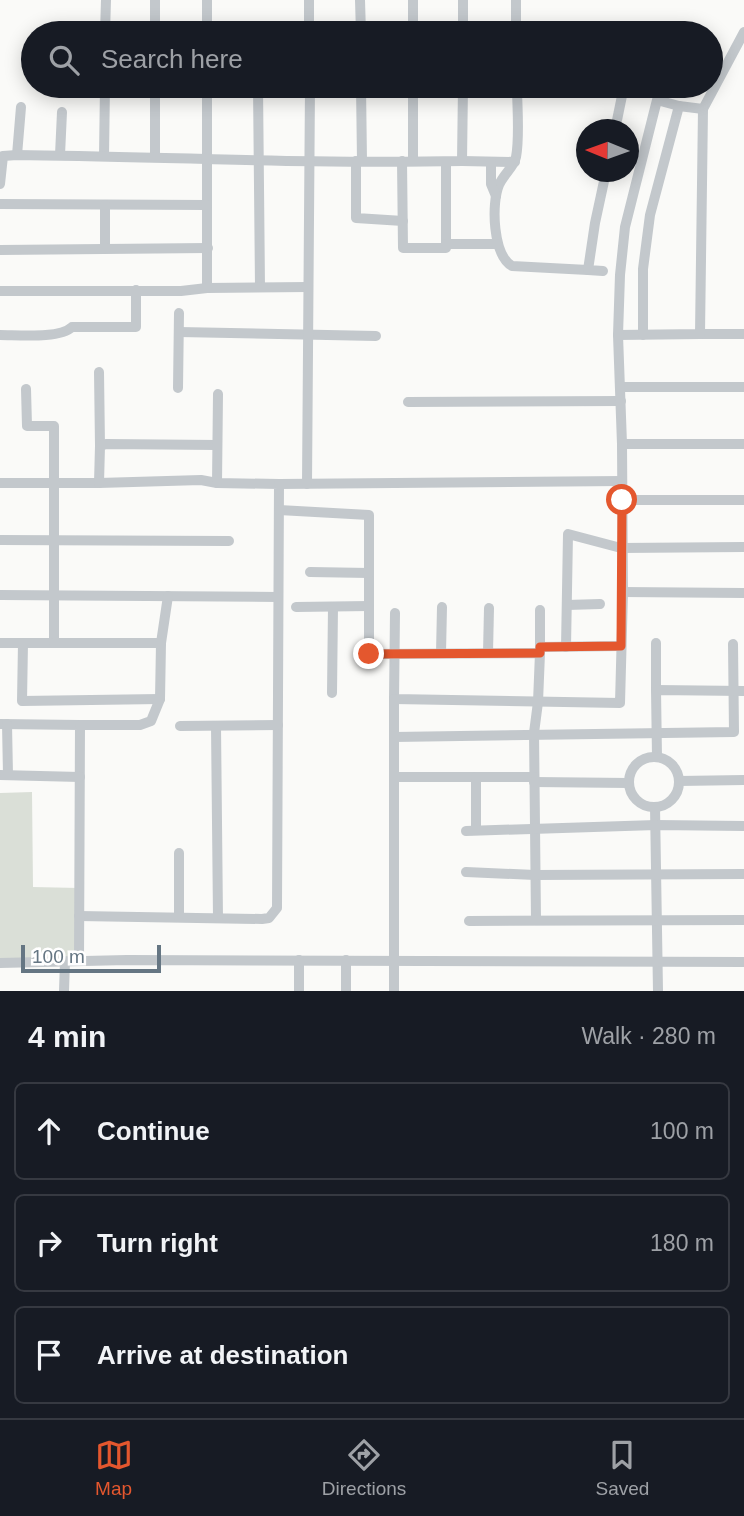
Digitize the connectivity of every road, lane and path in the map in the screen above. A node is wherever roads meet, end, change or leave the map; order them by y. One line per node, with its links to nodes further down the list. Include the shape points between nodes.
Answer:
1 (106, 0): 9 (street)
2 (155, 0): 10 (street)
3 (207, 0): 11 (street)
4 (309, 0): 12 (street)
5 (360, 0): 13 (street)
6 (414, 0): 14 (street)
7 (463, 0): 15 (street)
8 (516, 0): 16 (street)
9 (105, 21)
10 (155, 21)
11 (207, 21)
12 (309, 21)
13 (361, 21)
14 (414, 21)
15 (463, 21)
16 (516, 21)
17 (743, 38): 18 (street)
18 (723, 74)
19 (105, 98): 37 (street)
20 (155, 98): 38 (street)
21 (207, 98): 39 (street)
22 (258, 98): 40 (street)
23 (310, 98): 41 (street)
24 (361, 98): 42 (street)
25 (412, 98): 43 (street)
26 (463, 98): 44 (street)
27 (517, 98): 47 (street)
28 (622, 98): 34 (street)
29 (710, 98): 32 (street)
30 (679, 106): 32 (street); 73 (street, via 657,100 625,227); 74 (street, via 650,215 643,269)
31 (21, 107): 35 (street)
32 (704, 109): 69 (street)
33 (62, 112): 36 (street)
34 (617, 119)
35 (17, 155): 36 (street); 49 (street, via 3,156)
36 (60, 155): 37 (street)
37 (104, 156): 38 (street)
38 (155, 156): 39 (street)
39 (207, 157): 40 (street); 53 (street)
40 (259, 159): 41 (street); 64 (street)
41 (310, 161): 42 (street); 62 (street)
42 (359, 161): 43 (street); 54 (street, via 356,219)
43 (408, 161): 45 (street); 54 (street)
44 (462, 161): 45 (street); 46 (street)
45 (446, 162): 55 (street)
46 (491, 162): 47 (street); 50 (street)
47 (515, 162): 50 (street)
48 (604, 182): 60 (street)
49 (0, 184)
50 (496, 196): 56 (street)
51 (0, 204): 52 (street)
52 (105, 205): 53 (street); 57 (street)
53 (206, 205): 58 (street)
54 (403, 221): 55 (street, via 403,248 446,248)
55 (446, 244): 56 (street)
56 (496, 244): 60 (street, via 512,266)
57 (105, 248): 58 (street); 59 (street)
58 (208, 248): 63 (street)
59 (0, 250)
60 (588, 270): 61 (street)
61 (603, 271)
62 (308, 287): 64 (street); 72 (street)
63 (207, 288): 64 (street); 65 (street)
64 (260, 288)
65 (136, 290): 66 (street); 71 (street, via 136,327 72,327 58,334)
66 (0, 291)
67 (179, 313): 68 (street)
68 (179, 332): 72 (street); 79 (street)
69 (700, 334): 70 (street); 74 (street)
70 (744, 334)
71 (0, 335)
72 (307, 335): 75 (street); 94 (street)
73 (618, 335): 74 (street); 77 (street)
74 (643, 335)
75 (376, 336)
76 (99, 372): 87 (street)
77 (620, 387): 78 (street); 82 (street)
78 (744, 387)
79 (178, 388)
80 (26, 389): 90 (street, via 27,426 54,426)
81 (218, 394): 84 (street)
82 (621, 401): 83 (street); 85 (street)
83 (408, 402)
84 (217, 444): 87 (street); 92 (street)
85 (622, 444): 86 (street); 88 (street)
86 (744, 444)
87 (100, 446): 91 (street)
88 (622, 481): 94 (street); 95 (street)
89 (0, 483): 90 (street)
90 (54, 483): 91 (street); 98 (street)
91 (99, 483): 92 (street)
92 (218, 483): 93 (street)
93 (279, 484): 94 (street); 97 (street)
94 (307, 484)
95 (622, 500): 96 (street); 102 (street)
96 (744, 500)
97 (279, 510): 104 (street, via 369,515); 110 (street)
98 (54, 540): 99 (street); 100 (street); 108 (street)
99 (0, 541)
100 (229, 541)
101 (744, 547): 102 (street)
102 (621, 548): 105 (street); 112 (street, via 568,534)
103 (310, 572): 104 (street)
104 (369, 573): 113 (street)
105 (623, 592): 106 (street); 126 (street)
106 (744, 593)
107 (0, 595): 108 (street)
108 (54, 596): 109 (street); 122 (street)
109 (168, 596): 110 (street); 123 (street)
110 (278, 597): 140 (street)
111 (600, 604): 112 (street)
112 (567, 605): 127 (street)
113 (369, 606): 115 (street); 131 (street, via 369,654)
114 (296, 607): 115 (street)
115 (333, 607): 134 (street)
116 (442, 607): 129 (street)
117 (489, 608): 130 (street)
118 (540, 610): 128 (street)
119 (395, 612): 131 (street)
120 (0, 643): 121 (street)
121 (23, 643): 122 (street); 135 (street, via 22,701)
122 (54, 643): 123 (street)
123 (161, 643): 135 (street)
124 (656, 643): 132 (street)
125 (733, 645): 133 (street)
126 (621, 646): 127 (street); 137 (street, via 620,703)
127 (566, 647): 128 (street)
128 (540, 650): 130 (street); 137 (street)
129 (441, 653): 130 (street); 131 (street)
130 (488, 653)
131 (394, 654): 136 (street)
132 (656, 690): 133 (street); 144 (street)
133 (739, 691): 144 (street, via 734,732)
134 (332, 693)
135 (160, 699): 139 (street, via 151,721 140,725)
136 (394, 699): 137 (street); 145 (street)
137 (538, 702): 143 (street)
138 (4, 724): 139 (street); 147 (street)
139 (80, 725): 148 (street)
140 (278, 725): 142 (street); 166 (street, via 277,908 269,918)
141 (180, 726): 142 (street)
142 (216, 726): 166 (street)
143 (534, 733): 144 (street); 145 (street); 151 (street)
144 (656, 734): 146 (street)
145 (394, 737): 149 (street)
146 (657, 757): 153 (street, via 674,768); 154 (street, via 640,761)
147 (4, 775): 148 (street)
148 (80, 777): 164 (street)
149 (394, 777): 150 (street); 173 (street)
150 (476, 778): 151 (street); 158 (street, via 471,830)
151 (534, 779): 154 (street); 158 (street)
152 (744, 780): 153 (street)
153 (679, 781): 155 (street, via 669,802)
154 (629, 783): 155 (street, via 640,803)
155 (655, 807): 156 (street)
156 (656, 825): 157 (street); 158 (street); 161 (street)
157 (744, 826)
158 (534, 829): 163 (street)
159 (179, 853): 165 (street)
160 (466, 872): 163 (street)
161 (656, 873): 162 (street); 163 (street); 167 (street)
162 (744, 874)
163 (535, 875): 168 (street)
164 (79, 916): 165 (street); 175 (street)
165 (179, 918): 166 (street)
166 (218, 918)
167 (657, 918): 168 (street); 169 (street); 176 (street)
168 (536, 919): 170 (street)
169 (744, 920)
170 (469, 921)
171 (299, 960): 172 (street); 175 (street); 180 (street)
172 (346, 960): 173 (street); 181 (street)
173 (395, 960): 176 (street); 182 (street)
174 (65, 961): 175 (street); 178 (street); 179 (street)
175 (79, 961)
176 (658, 961): 177 (street); 183 (street)
177 (744, 962)
178 (0, 963)
179 (64, 991)
180 (299, 991)
181 (346, 991)
182 (394, 991)
183 (658, 991)

